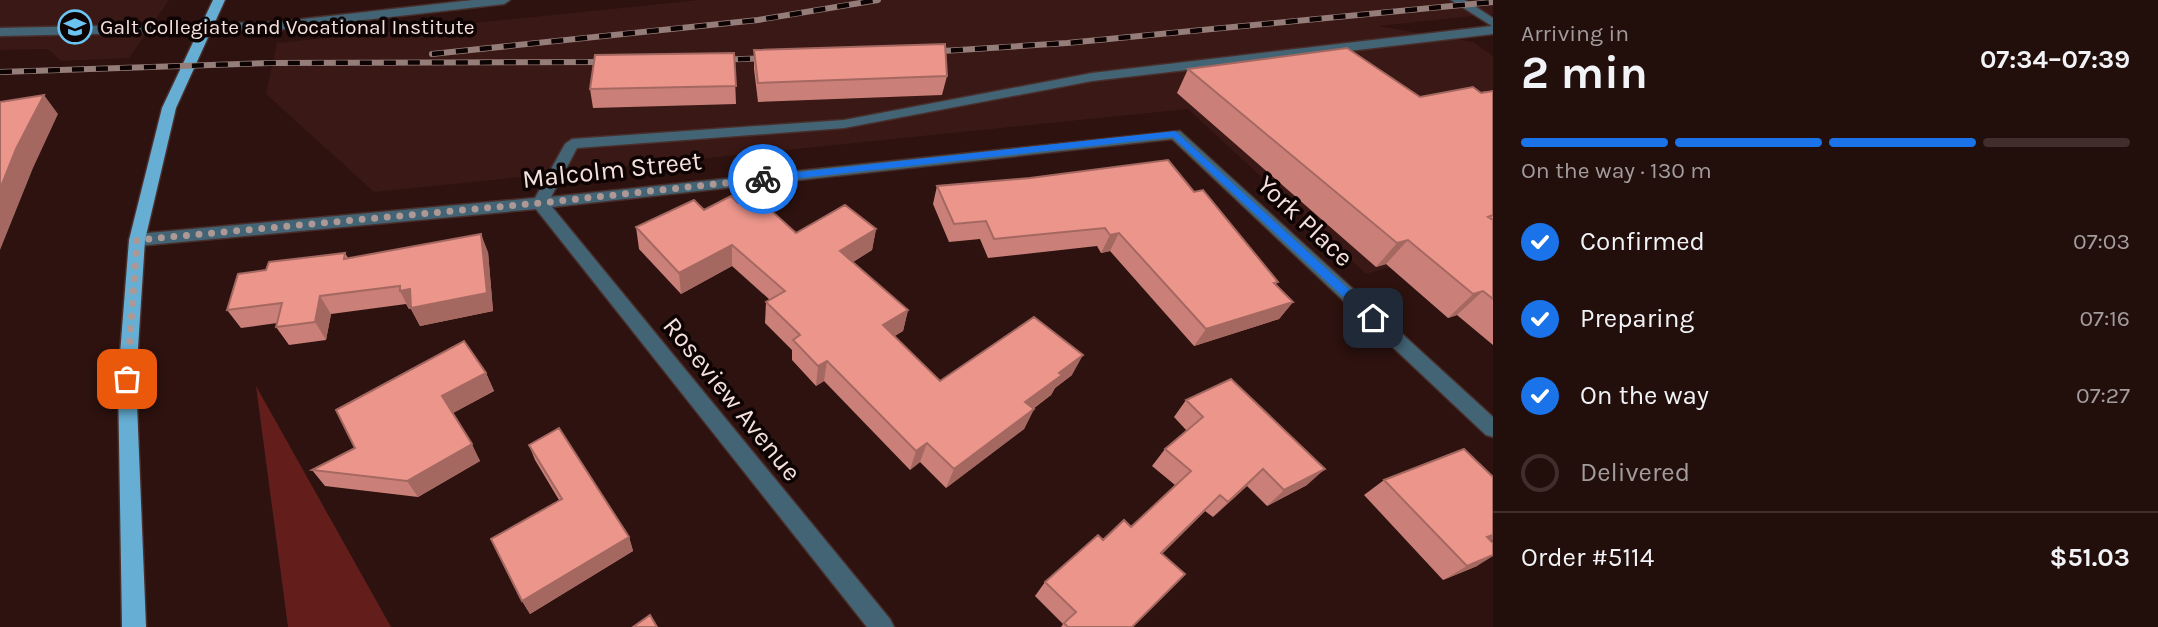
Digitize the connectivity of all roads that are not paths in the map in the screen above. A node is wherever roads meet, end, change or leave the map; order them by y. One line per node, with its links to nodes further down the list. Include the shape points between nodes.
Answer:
1 (219, 0): 5 (main road)
2 (504, 0): 5 (street, via 276,26)
3 (1457, 0): 4 (street)
4 (1493, 23)
5 (208, 26): 7 (street); 10 (main road, via 170,107)
6 (1493, 30): 9 (street, via 1092,76 844,124 572,144)
7 (0, 32)
8 (1175, 134): 9 (street, Malcolm Street); 11 (street, York Place)
9 (540, 203): 10 (street, Malcolm Street); 13 (street, Roseview Avenue)
10 (137, 240): 12 (main road, via 127,379)
11 (1493, 429)
12 (134, 627)
13 (882, 627)

